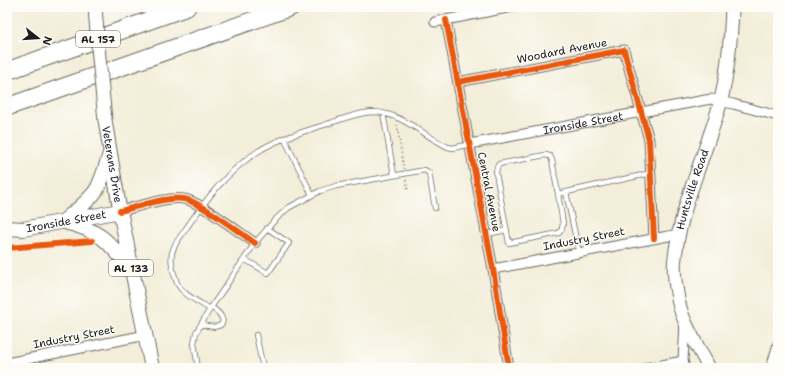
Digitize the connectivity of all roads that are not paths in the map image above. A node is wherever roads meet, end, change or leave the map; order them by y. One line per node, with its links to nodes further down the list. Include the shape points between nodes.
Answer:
1 (95, 7): 17 (main road, Veterans Drive, bridge, via 98,58)
2 (187, 7): 8 (highway, AL 157)
3 (291, 7): 11 (highway)
4 (512, 7): 6 (street)
5 (732, 7): 10 (main road, Huntsville Road, via 726,75)
6 (446, 20): 7 (street); 9 (street, Central Avenue)
7 (435, 22)
8 (7, 71)
9 (458, 82): 12 (street, Woodard Avenue, via 624,50); 16 (street, Central Avenue)
10 (720, 101): 12 (street, Ironside Street, via 710,99); 14 (street, Ironside Street); 31 (main road, Huntsville Road)
11 (7, 107)
12 (640, 112): 16 (street, Ironside Street); 18 (street, Woodard Avenue, via 649,140)
13 (383, 113): 15 (lane, via 358,114); 16 (lane, via 400,119 448,147); 19 (lane)
14 (778, 116)
15 (284, 138): 22 (lane); 23 (lane, via 258,151 230,172)
16 (470, 144): 30 (street, Central Avenue)
17 (110, 154): 25 (main road, Veterans Drive); 26 (main road, via 96,190)
18 (651, 173): 20 (lane); 32 (street, Woodard Avenue)
19 (394, 175): 22 (lane, via 336,186); 24 (lane, via 420,170 429,173)
20 (566, 192): 21 (lane); 34 (lane)
21 (558, 194): 29 (lane, via 563,223 559,233 509,243); 29 (lane, via 550,156 499,164 496,172)
22 (312, 195): 28 (lane, via 288,208)
23 (201, 207): 25 (street, Ironside Street, via 186,199 175,198); 33 (street, Ironside Street); 38 (lane, via 175,244 171,260 177,283 183,291)
24 (435, 208)
25 (120, 211): 26 (main road, Ironside Street); 36 (main road, Veterans Drive / AL 133)
26 (63, 222): 27 (main road, Ironside Street); 36 (main road, via 88,228 101,236)
27 (7, 228)
28 (267, 228): 33 (lane); 35 (lane, via 289,242 268,273)
29 (507, 230): 30 (lane)
30 (487, 234): 37 (street, Central Avenue)
31 (679, 234): 32 (street, Industry Street); 39 (main road, Huntsville Road, via 674,258 677,294)
32 (654, 238): 34 (street, Industry Street)
33 (255, 243): 35 (lane)
34 (579, 253): 37 (street, Industry Street)
35 (244, 259): 38 (lane)
36 (132, 269): 41 (main road, Veterans Drive / AL 133)
37 (493, 269): 49 (street, Central Avenue)
38 (210, 308): 40 (lane); 40 (lane, via 222,315 222,324 213,328)
39 (685, 322): 45 (street); 51 (main road, Huntsville Road)
40 (201, 324): 47 (lane, via 194,343)
41 (146, 335): 44 (street, Industry Street); 46 (main road, Veterans Drive / AL 133)
42 (256, 335): 48 (lane)
43 (778, 344): 52 (street)
44 (7, 363)
45 (684, 365): 50 (street)
46 (152, 368)
47 (198, 368)
48 (263, 368)
49 (509, 368)
50 (646, 368)
51 (708, 368)
52 (771, 368)

